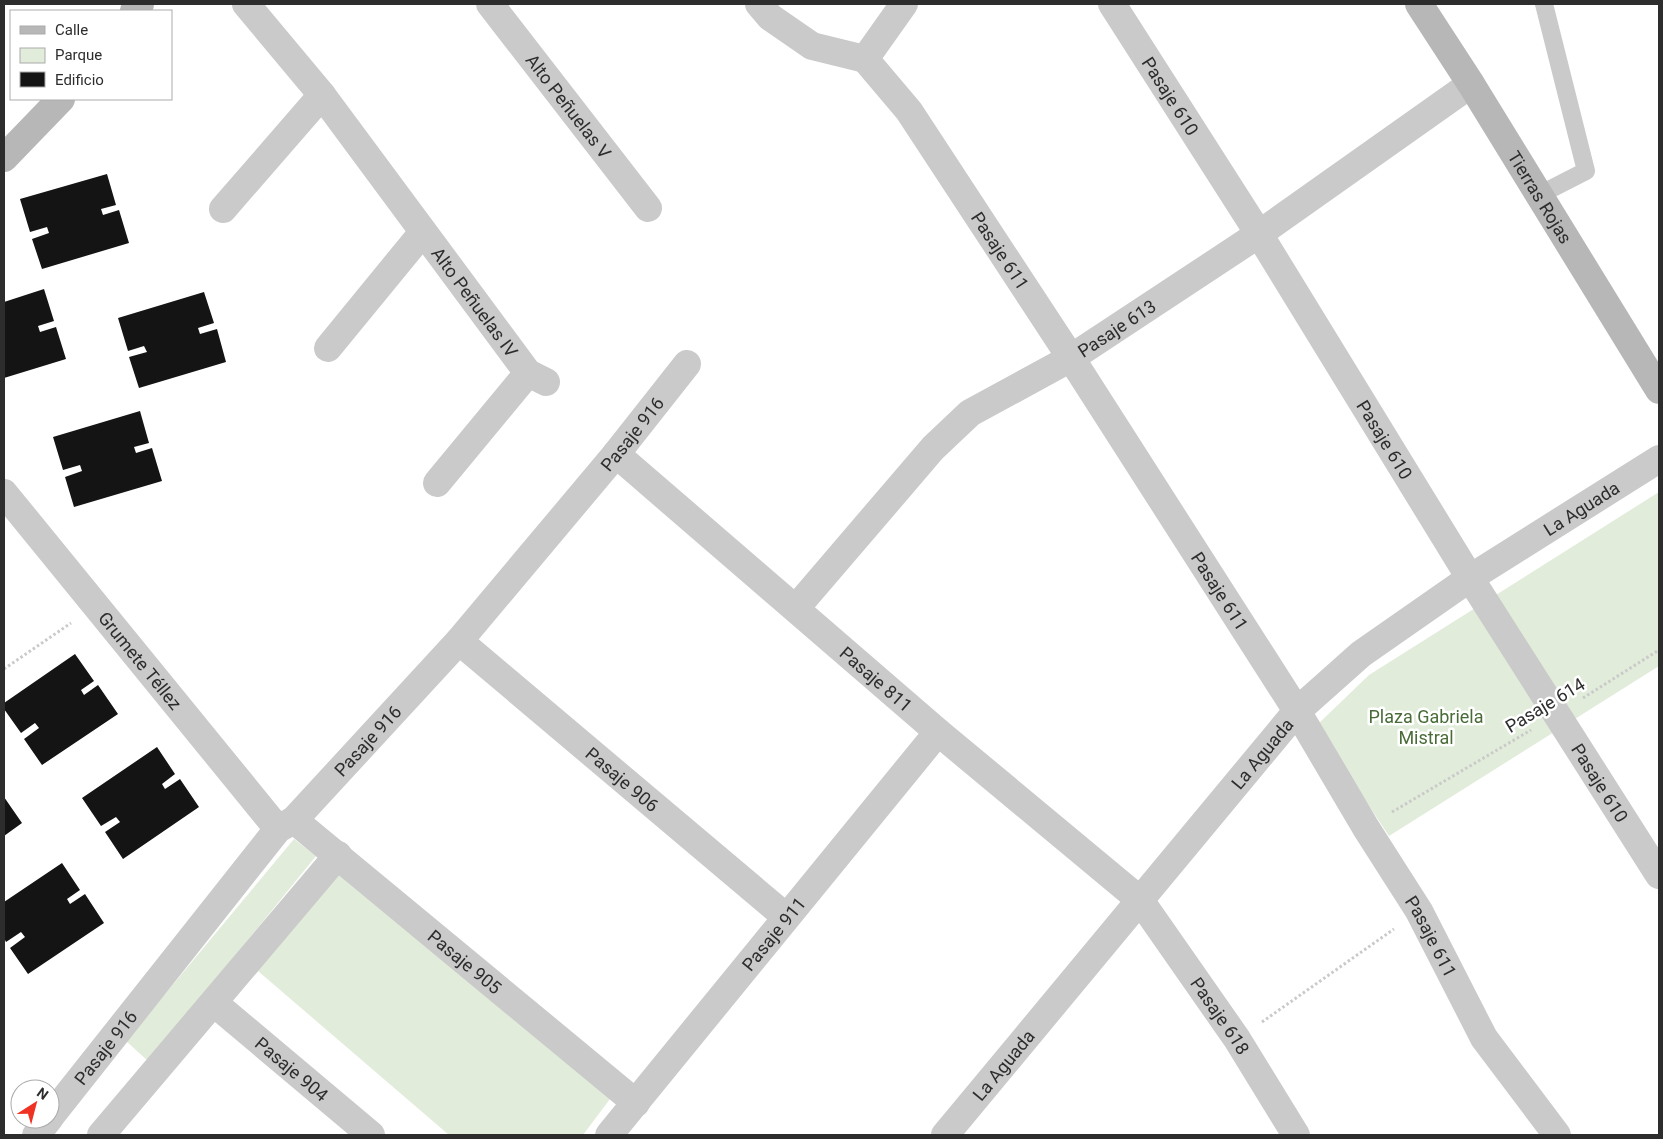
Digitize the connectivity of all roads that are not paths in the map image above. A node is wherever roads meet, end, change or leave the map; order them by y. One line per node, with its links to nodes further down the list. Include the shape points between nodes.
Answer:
1 (246, 4): 10 (street, Alto Peñuelas IV)
2 (490, 4): 14 (street, Alto Peñuelas V)
3 (759, 4): 8 (street, via 770,17 812,46)
4 (904, 4): 8 (street)
5 (1112, 4): 17 (street, Pasaje 610)
6 (1419, 4): 9 (main road, Tierras Rojas)
7 (1544, 4): 13 (lane, via 1586,171)
8 (865, 59): 19 (street, Pasaje 611, via 909,111)
9 (1471, 84): 13 (main road, Tierras Rojas); 17 (street, Pasaje 613)
10 (322, 94): 15 (street); 16 (street, Alto Peñuelas IV)
11 (60, 100): 12 (main road)
12 (7, 148)
13 (1539, 195): 21 (main road, Tierras Rojas)
14 (648, 208)
15 (223, 209)
16 (423, 232): 18 (street, Alto Peñuelas IV); 24 (street, Alto Peñuelas IV, via 537,377)
17 (1259, 234): 19 (street, Pasaje 613); 26 (street, Pasaje 610)
18 (328, 348)
19 (1071, 358): 27 (street, Pasaje 613, via 970,413 933,448); 29 (street, Pasaje 611)
20 (686, 364): 22 (street, Pasaje 916)
21 (1659, 390)
22 (616, 454): 27 (street, Pasaje 811); 28 (street, Pasaje 916)
23 (1659, 459): 26 (street, La Aguada)
24 (437, 483)
25 (4, 493): 31 (street, Grumete Téllez, via 96,606)
26 (1470, 578): 29 (street, La Aguada, via 1361,654); 33 (street, Pasaje 610)
27 (796, 608): 30 (street, Pasaje 811)
28 (459, 641): 31 (street, Pasaje 916); 35 (street, Pasaje 906)
29 (1297, 711): 34 (street, La Aguada); 44 (street, Pasaje 611, via 1418,912 1484,1038)
30 (938, 732): 34 (street, Pasaje 811); 35 (street, Pasaje 911)
31 (286, 825): 32 (street, Pasaje 905); 38 (street, Pasaje 916)
32 (338, 855): 36 (street); 37 (street, Pasaje 905)
33 (1659, 875)
34 (1140, 900): 42 (street, La Aguada); 43 (street, Pasaje 618, via 1237,1039)
35 (786, 917): 37 (street, Pasaje 911)
36 (214, 1002): 39 (street); 40 (street, Pasaje 904)
37 (636, 1103): 41 (street, Pasaje 911)
38 (60, 1104)
39 (102, 1135)
40 (371, 1135)
41 (609, 1135)
42 (945, 1135)
43 (1296, 1135)
44 (1557, 1135)

